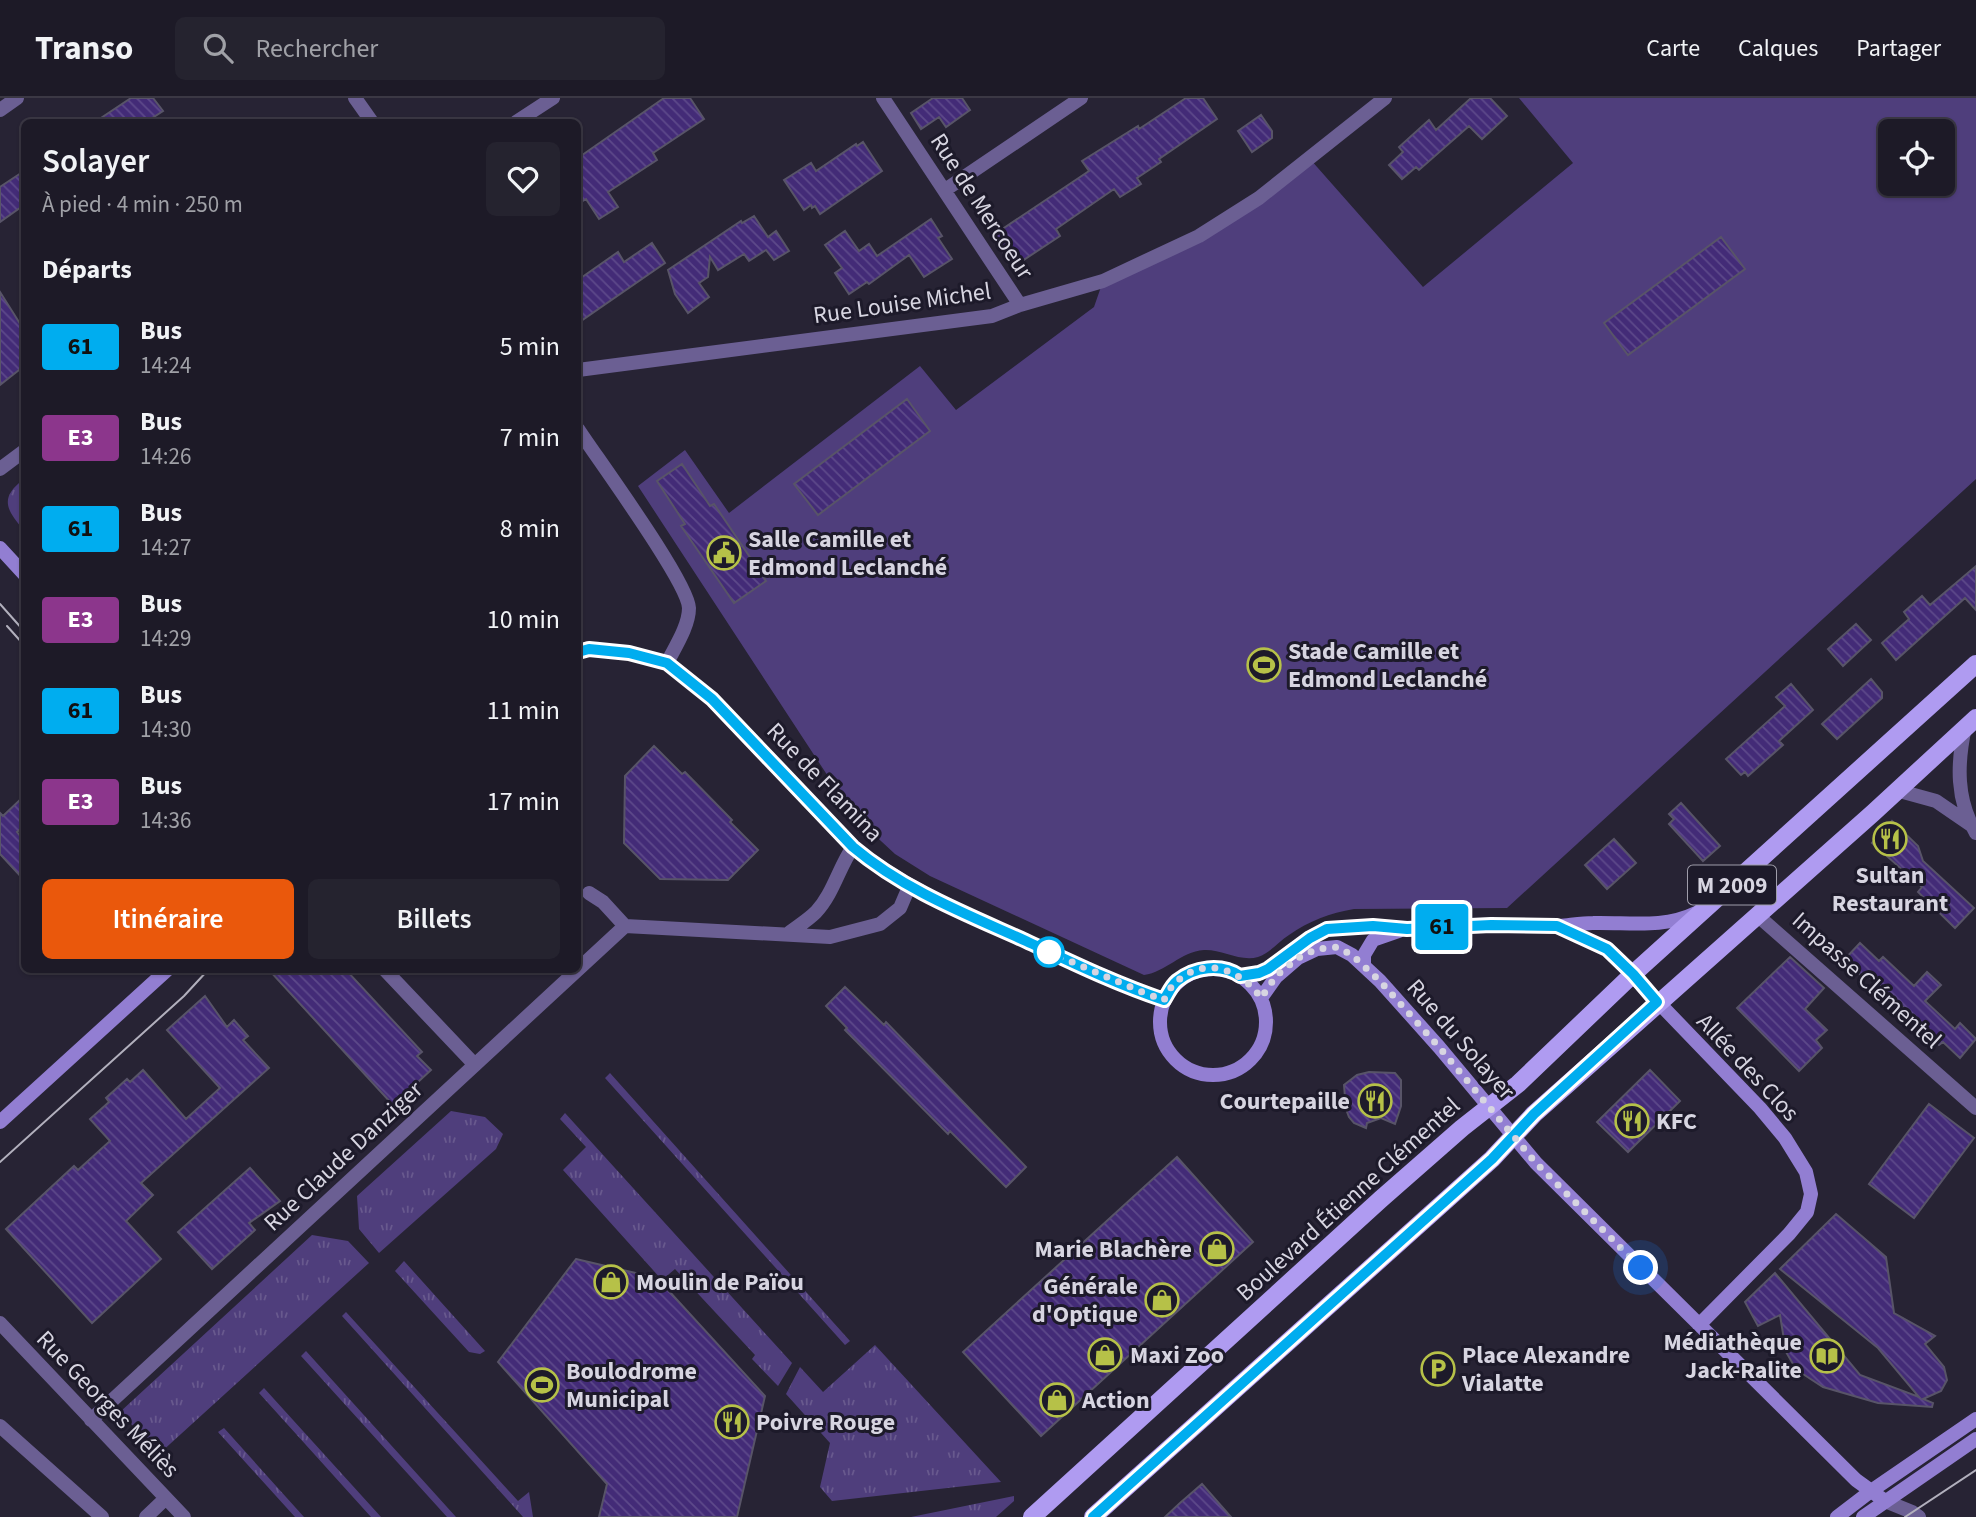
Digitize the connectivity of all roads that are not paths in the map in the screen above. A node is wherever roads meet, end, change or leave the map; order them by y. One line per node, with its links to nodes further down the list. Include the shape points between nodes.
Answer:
1 (17, 98): 7 (street)
2 (355, 98): 8 (street)
3 (553, 98): 9 (street)
4 (883, 98): 10 (street, Rue de Mercoeur)
5 (1082, 98): 10 (street)
6 (1385, 98): 11 (street, Rue Louise Michel, via 1259,198 1199,236 1103,281)
7 (0, 110)
8 (370, 119)
9 (521, 119)
10 (945, 190): 11 (street, Rue de Mercoeur)
11 (1020, 305): 12 (street, Rue Louise Michel, via 992,316)
12 (581, 370)
13 (581, 433): 19 (street, via 673,571 689,607)
14 (21, 453): 15 (street)
15 (0, 469)
16 (0, 548): 17 (street)
17 (21, 571)
18 (581, 651): 19 (street, Rue de Flamina, via 629,653)
19 (667, 663): 24 (street, Rue de Flamina, via 712,699)
20 (1976, 664): 27 (main road, Boulevard Étienne Clémentel / M 2009)
21 (1971, 722): 22 (main road, M 2009); 23 (street, via 1958,757 1959,780)
22 (1896, 790): 23 (street, via 1936,802); 28 (main road, M 2009)
23 (1973, 829)
24 (853, 847): 25 (street, Rue de Flamina); 32 (street, via 816,912)
25 (909, 887): 32 (street, via 900,908 880,924 830,937); 41 (street, Rue de Flamina)
26 (589, 893): 29 (street)
27 (1706, 908): 30 (street, via 1663,924); 38 (main road, Boulevard Étienne Clémentel / M 2009)
28 (1757, 915): 42 (main road, M 2009); 45 (street, Impasse Clémentel)
29 (625, 926): 32 (street); 34 (street, Rue Claude Danziger)
30 (1557, 926): 31 (street); 38 (street, via 1607,949)
31 (1407, 929): 33 (street, via 1373,940 1364,955); 39 (street, via 1327,929 1268,969)
32 (789, 933)
33 (1364, 966): 40 (street, Rue du Solayer, via 1337,947 1317,949 1276,976); 44 (street, Rue du Solayer)
34 (581, 967)
35 (164, 973): 46 (street)
36 (388, 973): 43 (street)
37 (574, 973): 43 (street, Rue Claude Danziger)
38 (1633, 974): 42 (street, Allée des Clos); 44 (main road, Boulevard Étienne Clémentel / M 2009)
39 (1240, 976): 40 (street); 41 (street, via 1214,968 1193,971 1175,982)
40 (1261, 998): 41 (street, via 1266,1031 1260,1047 1248,1062 1219,1075 1186,1068 1172,1057 1162,1039 1159,1019)
41 (1164, 1000)
42 (1657, 1002): 47 (main road, M 2009); 49 (street, Allée des Clos, via 1785,1138 1806,1172 1811,1194 1807,1212 1789,1234)
43 (475, 1065): 50 (street, Rue Claude Danziger)
44 (1490, 1106): 47 (street, Rue du Solayer); 60 (main road, Boulevard Étienne Clémentel / M 2009, via 1381,1199)
45 (1976, 1108)
46 (0, 1122)
47 (1514, 1136): 49 (street, Rue du Solayer); 61 (main road, M 2009)
48 (1, 1325): 50 (street, Rue Georges Méliès)
49 (1699, 1325): 54 (street, Rue du Solayer)
50 (90, 1419): 55 (street, Rue Georges Méliès)
51 (1976, 1419): 54 (street)
52 (0, 1426): 57 (street)
53 (1976, 1439): 56 (street)
54 (1871, 1491): 56 (street, Rue du Solayer); 62 (street)
55 (166, 1498): 58 (street); 59 (street, Rue Georges Méliès)
56 (1885, 1501): 63 (street); 64 (street, Rue du Solayer)
57 (102, 1517)
58 (146, 1517)
59 (184, 1517)
60 (1032, 1517)
61 (1093, 1517)
62 (1837, 1517)
63 (1864, 1517)
64 (1919, 1517)

